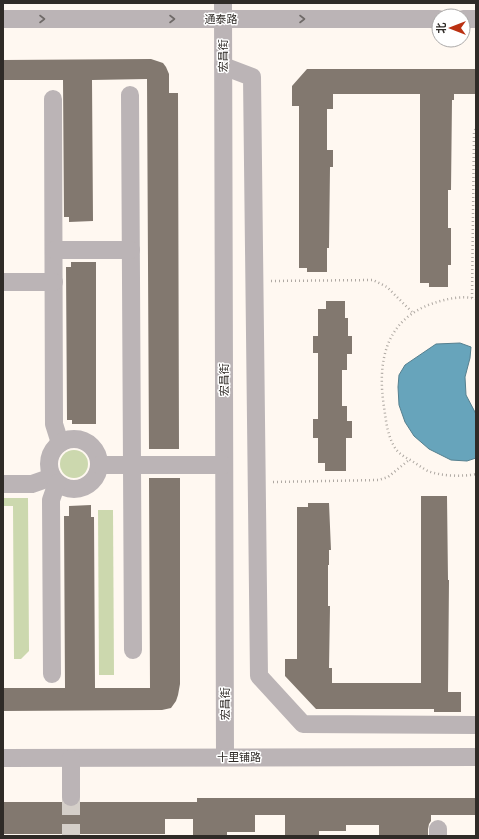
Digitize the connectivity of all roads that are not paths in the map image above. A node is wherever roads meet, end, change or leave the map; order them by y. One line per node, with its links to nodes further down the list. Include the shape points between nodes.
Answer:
1 (223, 11): 2 (street, 通泰路, one-way to 1); 3 (street, 通泰路, one-way to 3); 4 (street, 宏昌街)
2 (3, 19)
3 (431, 19)
4 (223, 66): 11 (street, via 252,76); 12 (street, 宏昌街)
5 (130, 95): 8 (street)
6 (53, 99): 7 (street)
7 (54, 250): 8 (street); 10 (street)
8 (131, 250): 15 (street)
9 (3, 282): 10 (street)
10 (54, 282): 13 (street, via 54,424)
11 (254, 287): 12 (street); 21 (street, via 259,676 303,724)
12 (224, 293): 16 (street, 宏昌街)
13 (60, 443): 14 (street, via 74,438 81,439 95,449); 17 (street, via 50,455 49,470)
14 (99, 465): 15 (street); 17 (street, via 98,474 93,481 79,489 63,487)
15 (132, 465): 16 (street); 19 (street)
16 (224, 465): 22 (street, 宏昌街)
17 (54, 480): 18 (street, via 32,484); 20 (street, via 51,500)
18 (3, 484)
19 (133, 650)
20 (52, 674)
21 (476, 725)
22 (225, 757): 23 (street, 十里铺路); 25 (street, 十里铺路)
23 (476, 757)
24 (3, 758): 25 (street, 十里铺路)
25 (70, 758): 26 (street)
26 (71, 797)

